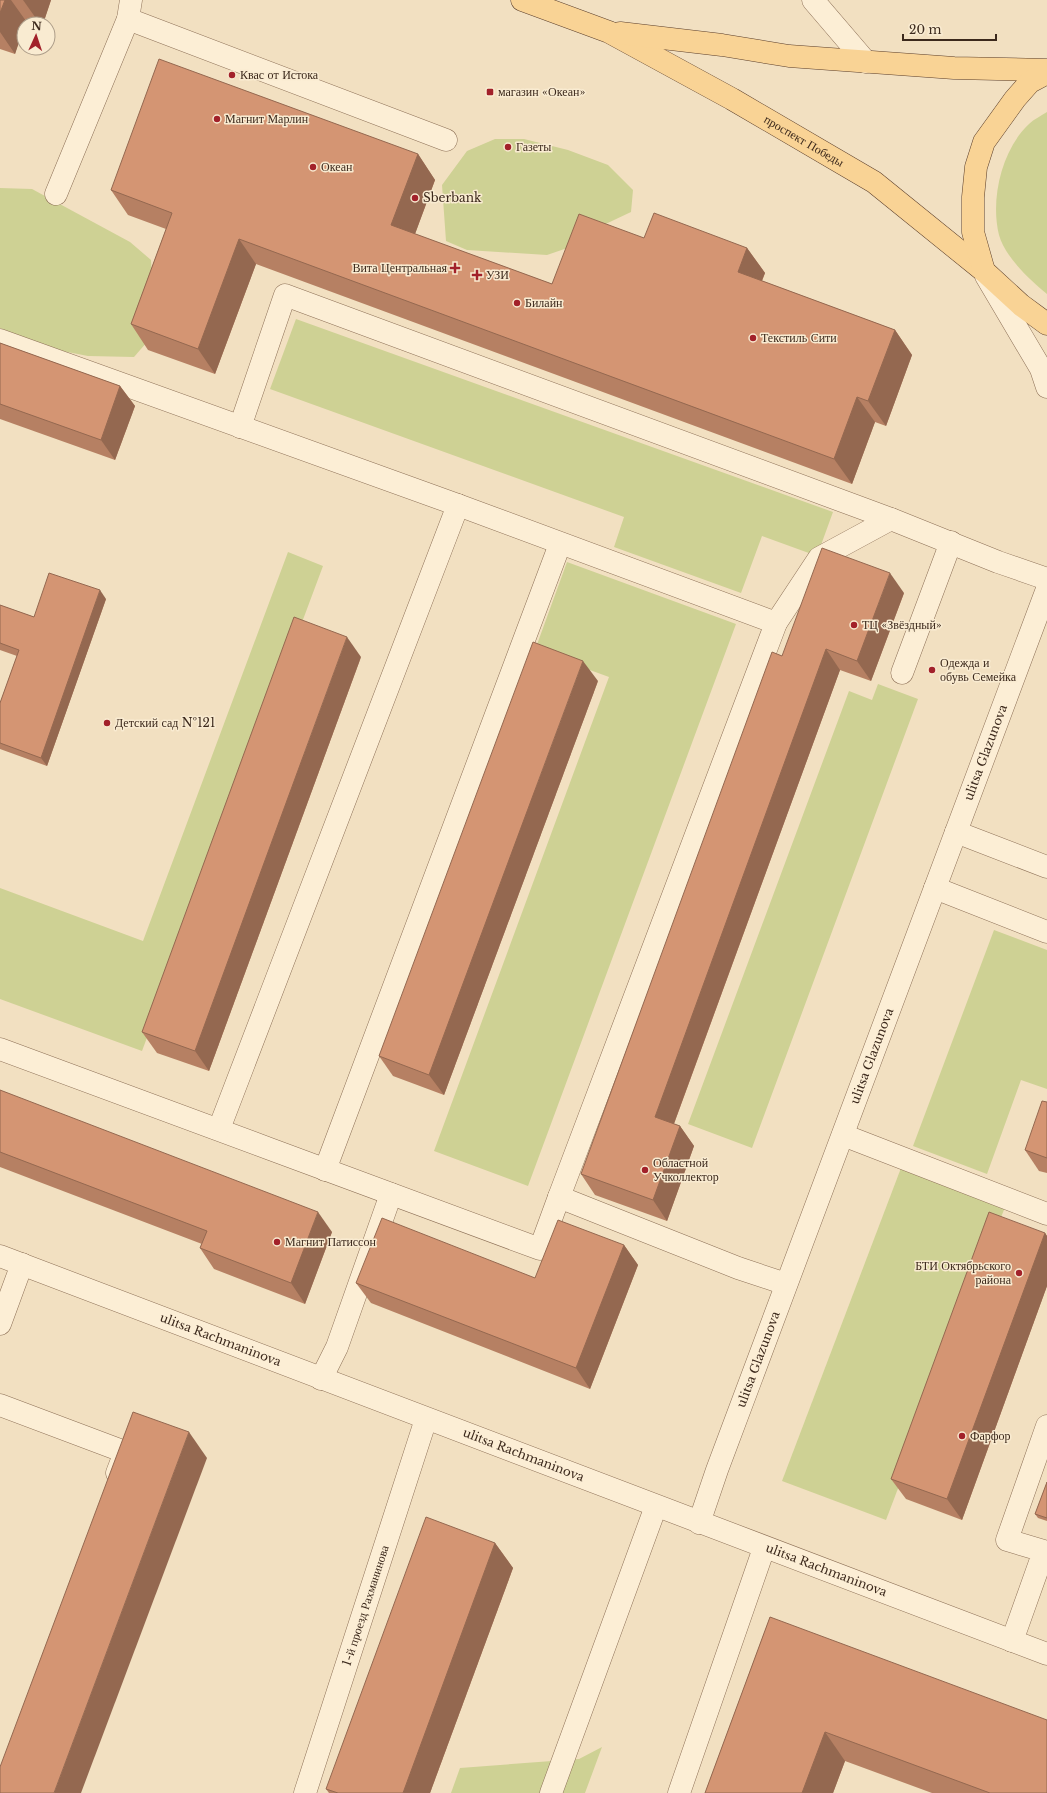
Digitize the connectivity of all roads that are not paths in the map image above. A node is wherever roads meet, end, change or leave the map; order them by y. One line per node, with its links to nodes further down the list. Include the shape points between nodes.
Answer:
1 (522, 0): 4 (main road, проспект Победы)
2 (813, 0): 5 (street)
3 (129, 10): 7 (street); 8 (street)
4 (609, 32): 5 (main road, проспект Победы, via 722,45 789,56); 9 (main road, проспект Победы, via 732,99 874,182)
5 (866, 62): 6 (main road, проспект Победы)
6 (1047, 72): 9 (main road, via 1030,82 1014,99 984,142 976,167 973,232)
7 (446, 140)
8 (56, 194)
9 (984, 271): 10 (main road, проспект Победы, via 1021,305); 12 (street, via 1041,369)
10 (1047, 324)
11 (0, 340): 13 (street)
12 (1047, 387)
13 (240, 427): 14 (street); 15 (street, via 285,295)
14 (458, 505): 17 (street); 27 (street)
15 (891, 519): 16 (street); 20 (street, via 819,558)
16 (951, 542): 18 (street); 21 (street)
17 (560, 544): 20 (street); 29 (street)
18 (1047, 579)
19 (1047, 589): 22 (street, ulitsa Glazunova)
20 (776, 623): 31 (street)
21 (902, 673)
22 (956, 832): 23 (street); 24 (street, ulitsa Glazunova)
23 (1047, 867)
24 (935, 888): 25 (street); 28 (street, ulitsa Glazunova)
25 (1047, 932)
26 (0, 1049): 27 (street)
27 (219, 1129): 29 (street)
28 (843, 1135): 32 (street); 35 (street, ulitsa Glazunova)
29 (325, 1170): 30 (street)
30 (391, 1194): 31 (street, via 540,1249); 37 (street, via 337,1347)
31 (559, 1197): 35 (street, via 738,1268)
32 (1047, 1214)
33 (0, 1256): 34 (street, ulitsa Rachmaninova)
34 (22, 1264): 36 (street); 37 (street, ulitsa Rachmaninova)
35 (786, 1284): 43 (street, ulitsa Glazunova)
36 (0, 1324)
37 (321, 1379): 39 (street, ulitsa Rachmaninova)
38 (0, 1405): 41 (street, via 125,1452)
39 (426, 1419): 42 (street, ulitsa Rachmaninova); 47 (street, 1-й проезд Рахманинова)
40 (1047, 1426): 45 (street, via 1007,1540 1044,1551)
41 (111, 1489)
42 (656, 1506): 43 (street, ulitsa Rachmaninova); 48 (street)
43 (699, 1523): 44 (street, ulitsa Rachmaninova)
44 (764, 1548): 45 (street, ulitsa Rachmaninova); 49 (street)
45 (1012, 1641): 46 (street, ulitsa Rachmaninova)
46 (1047, 1654)
47 (305, 1793)
48 (551, 1793)
49 (679, 1793)

